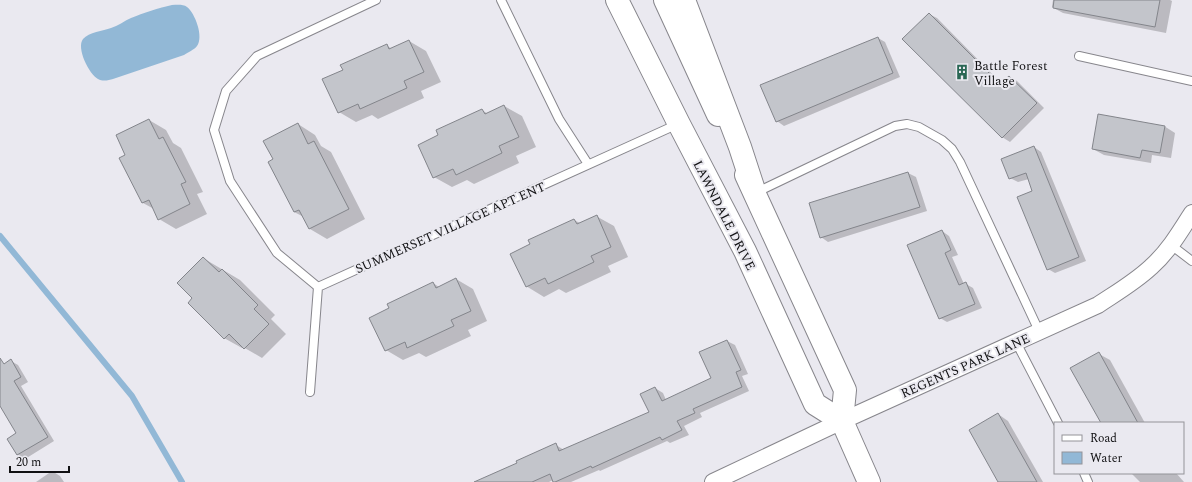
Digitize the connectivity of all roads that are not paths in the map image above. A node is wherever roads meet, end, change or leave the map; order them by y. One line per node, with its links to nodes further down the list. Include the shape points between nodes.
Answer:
1 (376, 0): 14 (lane, via 257,56 226,91 214,130 230,181 277,253)
2 (501, 0): 9 (lane, via 559,119)
3 (617, 0): 8 (main road, LAWNDALE DRIVE)
4 (665, 0): 10 (main road)
5 (684, 0): 10 (main road)
6 (1079, 56): 7 (lane)
7 (1192, 81)
8 (678, 124): 9 (lane, SUMMERSET VILLAGE APT ENT); 18 (main road, LAWNDALE DRIVE, via 745,251 815,404)
9 (588, 164): 14 (lane, SUMMERSET VILLAGE APT ENT)
10 (755, 193): 15 (lane, via 895,126 907,124 919,127 942,140 952,149 960,162); 18 (main road, via 845,390)
11 (1192, 213): 12 (street, REGENTS PARK LANE)
12 (1171, 246): 13 (lane); 15 (street, REGENTS PARK LANE, via 1152,267 1129,285 1098,304)
13 (1192, 261)
14 (318, 286): 17 (lane)
15 (1039, 332): 16 (street, REGENTS PARK LANE)
16 (1016, 342): 18 (street, REGENTS PARK LANE); 19 (lane)
17 (310, 392)
18 (842, 421): 20 (street, REGENTS PARK LANE); 21 (main road)
19 (1057, 422)
20 (712, 482)
21 (869, 482)

